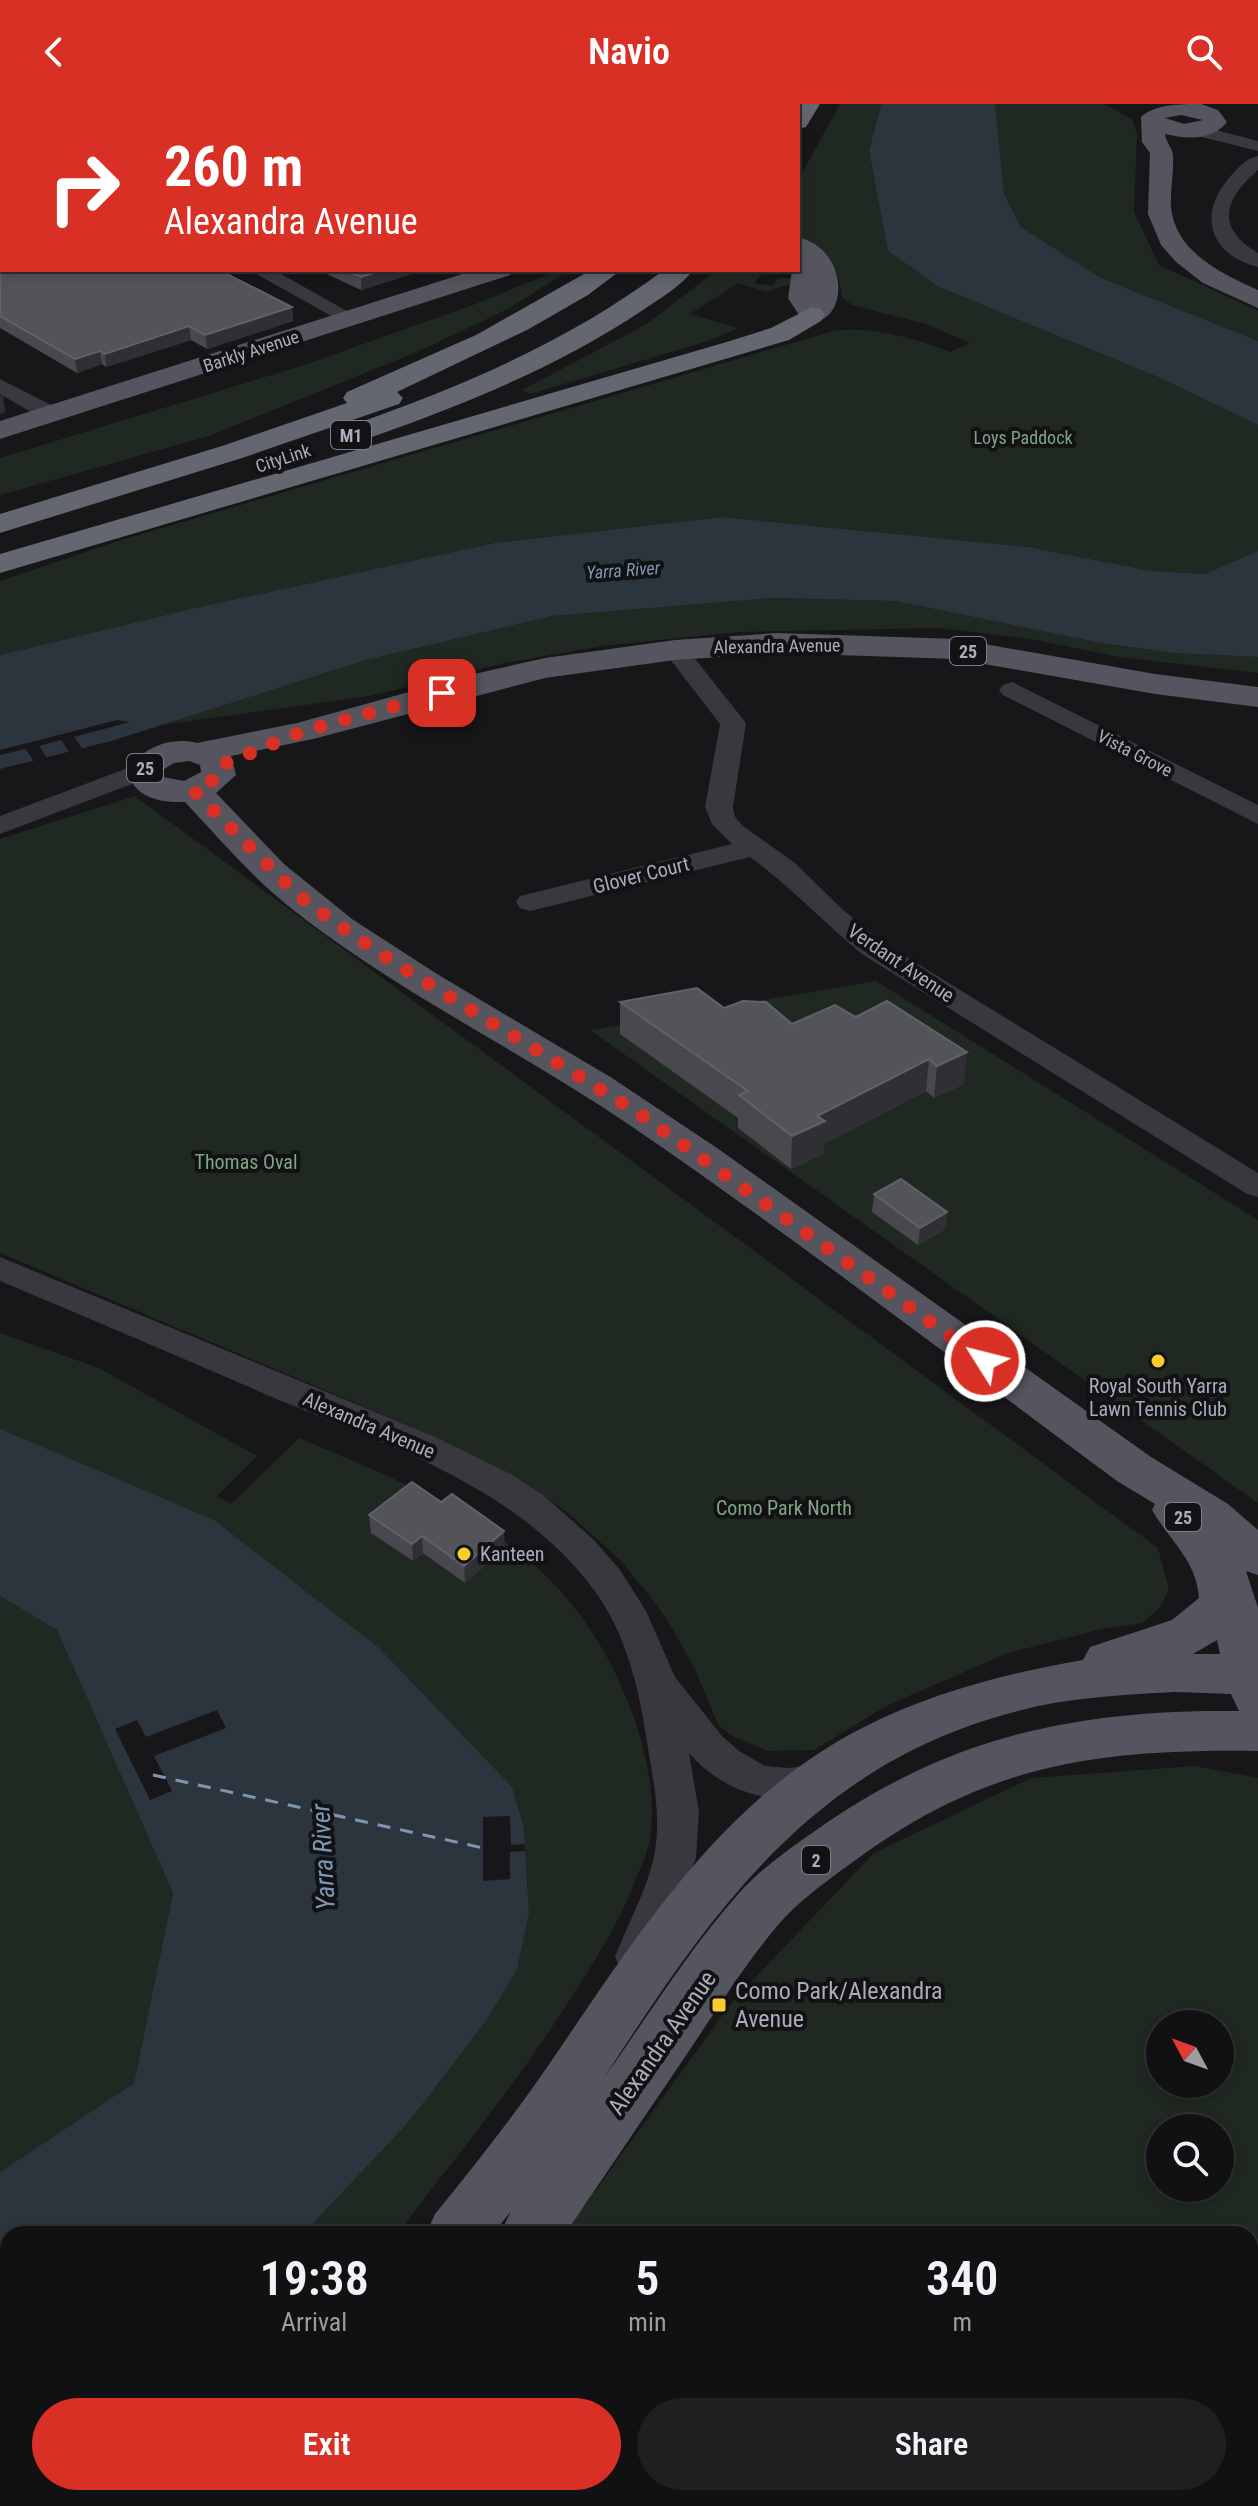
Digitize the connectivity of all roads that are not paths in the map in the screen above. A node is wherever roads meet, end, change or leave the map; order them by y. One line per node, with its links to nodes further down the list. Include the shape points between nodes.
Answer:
1 (1130, 107): 2 (main road)
2 (1164, 111): 3 (main road, via 1168,128); 5 (main road, via 1154,142)
3 (1207, 121): 4 (street); 5 (main road)
4 (1258, 145)
5 (1162, 152): 15 (main road, via 1160,211 1165,234 1180,254 1211,277)
6 (1258, 161): 8 (street, via 1224,195 1221,211 1226,239)
7 (800, 246): 14 (main road, via 817,258)
8 (1258, 261)
9 (263, 272): 16 (street)
10 (495, 272): 16 (main road, Barkly Avenue)
11 (605, 272): 20 (highway, CityLink / M1, via 449,359 338,405)
12 (628, 272): 21 (highway, M1, via 526,335 401,393)
13 (677, 272): 22 (highway, CityLink / M1, via 560,348 451,399)
14 (812, 282): 23 (highway, via 780,334)
15 (1258, 300)
16 (351, 319): 18 (main road, Barkly Avenue)
17 (0, 385): 18 (street)
18 (51, 414): 19 (main road, Barkly Avenue)
19 (0, 430)
20 (0, 512)
21 (0, 524)
22 (0, 549)
23 (0, 564)
24 (675, 650): 26 (main road, Alexandra Avenue / 25, via 778,643 956,649); 27 (main road, Alexandra Avenue / 25, via 486,681); 32 (street, Verdant Avenue, via 733,723 719,807 722,818)
25 (1012, 690): 30 (street, Vista Grove)
26 (1258, 697)
27 (210, 759): 28 (main road, 25, via 165,754 148,764); 29 (main road, 25, via 219,775)
28 (148, 778): 29 (main road, 25, via 171,791); 31 (street)
29 (193, 790): 36 (main road, 25, via 298,895 334,922 674,1137)
30 (1258, 816)
31 (0, 826)
32 (752, 848): 33 (street, Glover Court); 34 (street, Verdant Avenue, via 785,869 872,948)
33 (530, 902)
34 (1258, 1187)
35 (0, 1268): 38 (street, Alexandra Avenue, via 498,1483 555,1526 607,1580 627,1611)
36 (1134, 1469): 37 (main road, 25, via 1194,1530); 37 (main road, 25, via 1211,1516)
37 (1246, 1559): 39 (main road, 25, via 1236,1618); 40 (main road, via 1223,1603 1192,1631)
38 (657, 1681): 42 (street, Alexandra Avenue, via 711,1753 729,1767 772,1785); 43 (street, Alexandra Avenue, via 679,1812 678,1840)
39 (1255, 1682): 40 (main road, Alexandra Avenue, via 1134,1674)
40 (1022, 1689): 42 (main road, Alexandra Avenue, via 943,1713)
41 (1258, 1731): 45 (main road, Alexandra Avenue / 2, via 1165,1730 1075,1740 936,1783 869,1821 761,1906)
42 (816, 1781): 43 (main road, Alexandra Avenue, via 728,1861)
43 (610, 2021): 44 (main road, Alexandra Avenue)
44 (463, 2226)
45 (536, 2226)

